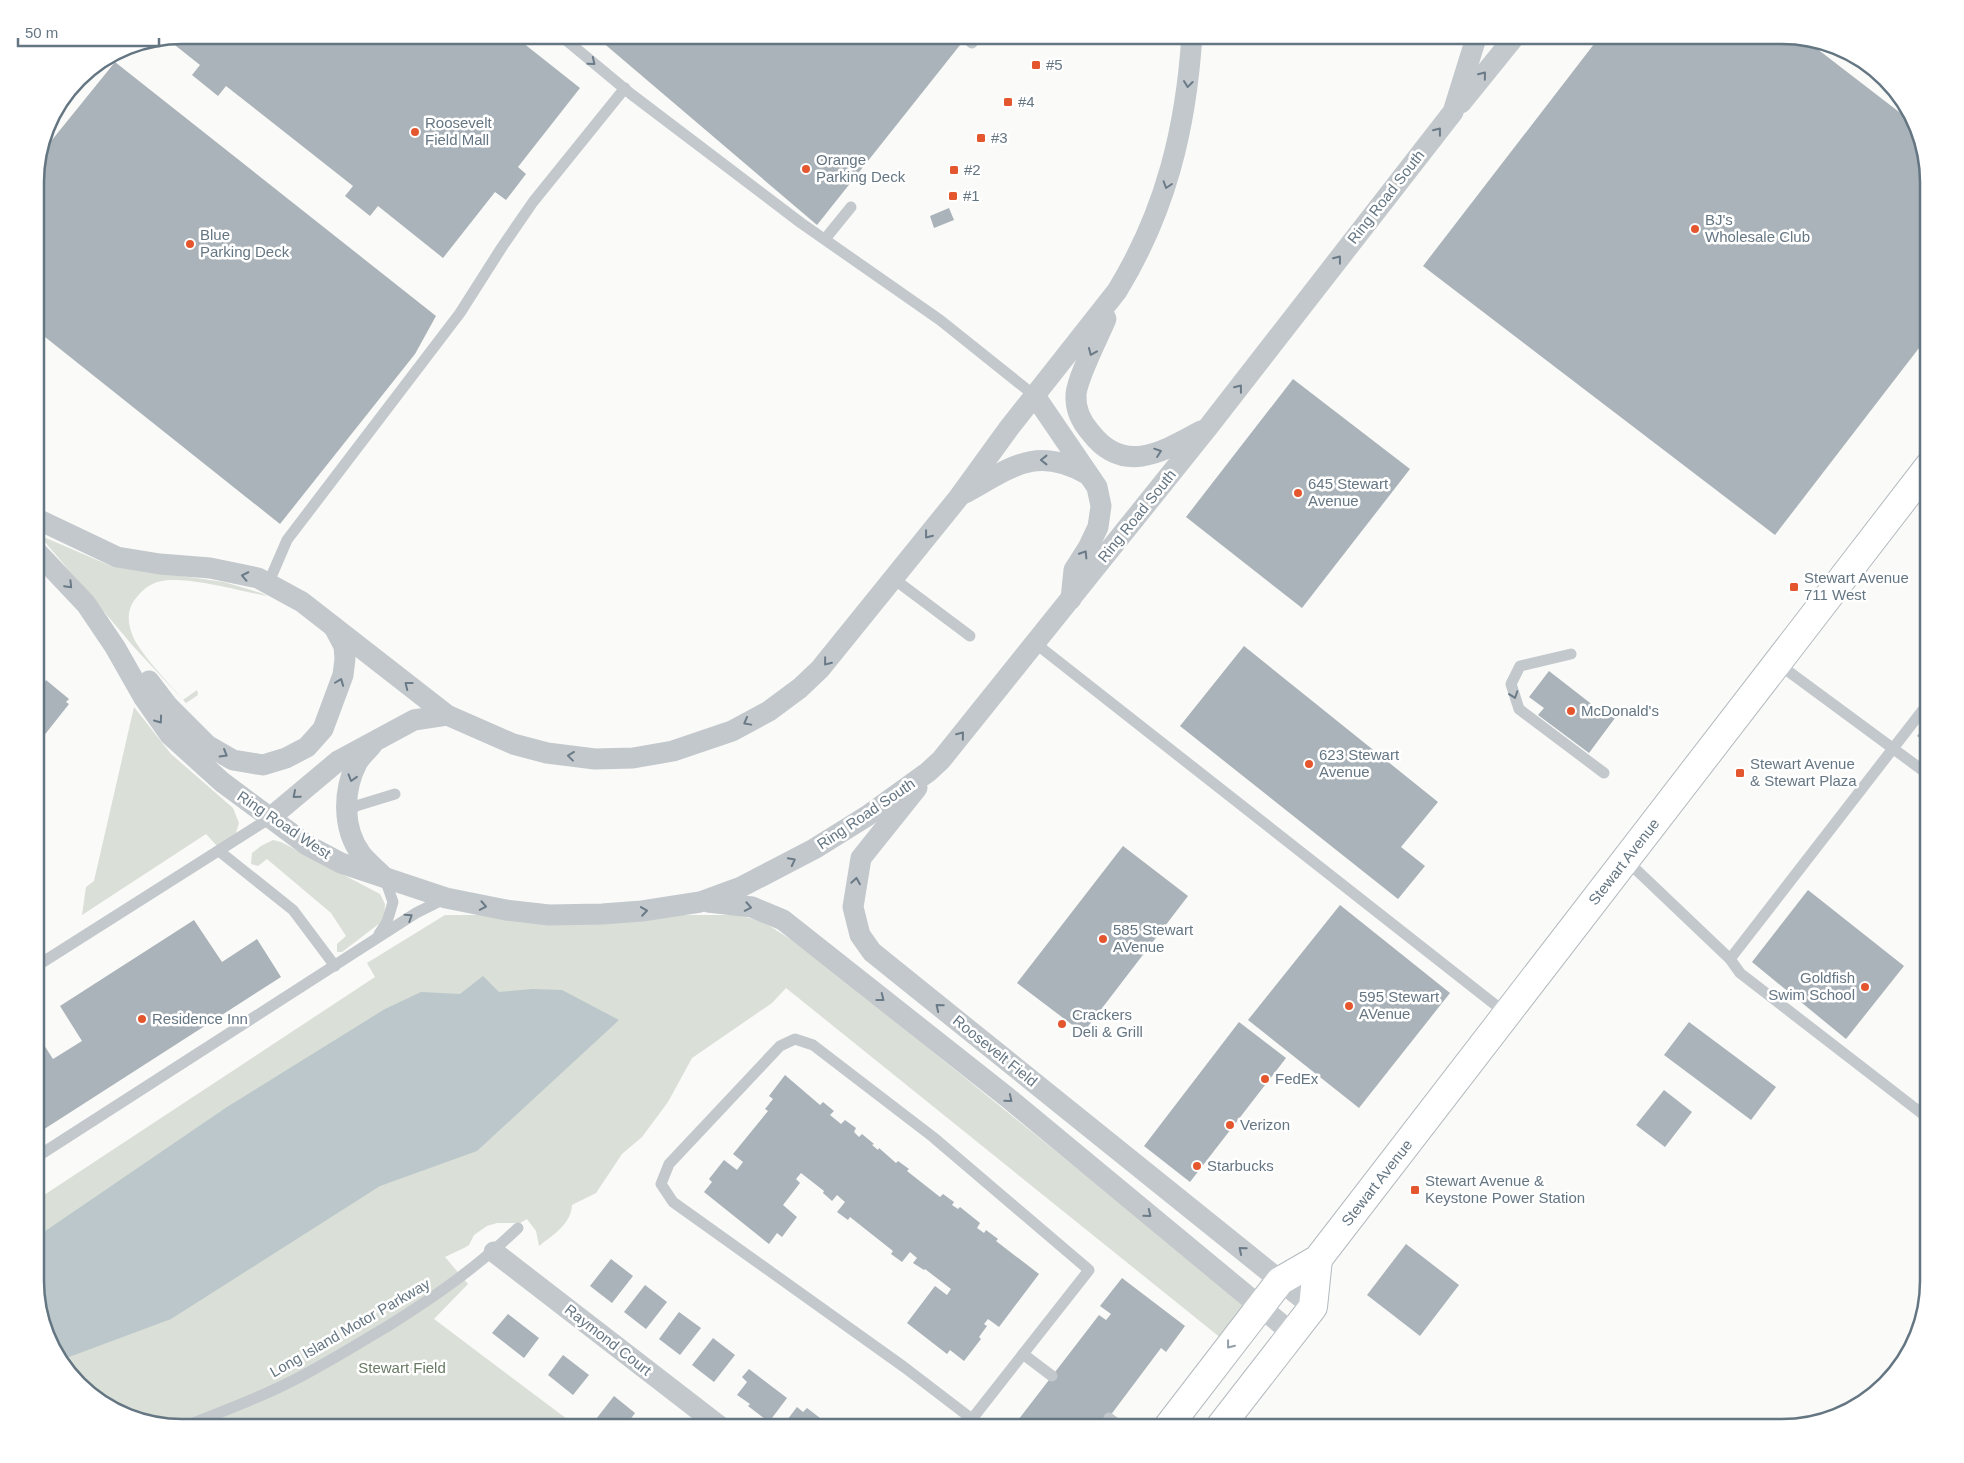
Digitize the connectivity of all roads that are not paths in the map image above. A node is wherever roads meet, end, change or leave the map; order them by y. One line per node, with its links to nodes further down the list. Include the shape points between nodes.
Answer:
1 (571, 44): 5 (lane, one-way to 5)
2 (1191, 44): 9 (street, one-way to 9, via 1173,165 1152,223)
3 (1474, 44): 6 (street, Ring Road South)
4 (1509, 44): 6 (street, one-way to 4)
5 (625, 88): 8 (lane); 18 (lane, via 534,202 460,313 286,540)
6 (1452, 112): 11 (street, Ring Road South, one-way to 6)
7 (851, 207): 8 (lane)
8 (825, 239): 10 (lane, via 940,320)
9 (1117, 291): 10 (street); 11 (street, one-way to 11, via 1078,387 1077,403 1085,426 1103,446 1133,457 1163,451)
10 (1035, 396): 12 (street); 14 (street)
11 (1209, 426): 19 (street, Ring Road South)
12 (1089, 475): 14 (street, one-way to 14, via 1063,462 1034,460); 19 (street, one-way to 12, via 1074,570 1098,527 1101,506 1097,487)
13 (1920, 478): 25 (main road, Stewart Avenue)
14 (959, 497): 17 (street, one-way to 17)
15 (44, 522): 18 (street, one-way to 15, via 258,578 210,568 117,557)
16 (44, 560): 23 (street, Ring Road West, one-way to 23, via 86,604)
17 (894, 579): 21 (lane); 27 (street, one-way to 27, via 820,669 800,688 769,711 732,731 672,751 633,758 595,759 547,753 513,744)
18 (268, 584): 20 (street, via 302,602)
19 (1071, 599): 22 (street, Ring Road South)
20 (333, 626): 23 (street, one-way to 20, via 132,661 168,706 207,745 233,760 264,765 307,747 323,729 343,675 345,659 344,646); 27 (street, one-way to 20)
21 (970, 636)
22 (1036, 643): 31 (street, Ring Road South, one-way to 22); 45 (lane)
23 (115, 647): 35 (street, Ring Road West, one-way to 35, via 170,735 222,782)
24 (1571, 654): 32 (lane, one-way to 32, via 1520,666 1511,684 1519,709)
25 (1777, 663): 29 (lane); 37 (main road, Stewart Avenue)
26 (1920, 714): 29 (lane)
27 (446, 715): 28 (street, via 414,720)
28 (379, 738): 34 (street, one-way to 34, via 358,762 351,781); 35 (street, one-way to 35, via 338,761)
29 (1894, 748): 30 (lane); 42 (lane)
30 (1920, 768)
31 (928, 772): 40 (street, Ring Road South, one-way to 31, via 741,887 814,849); 51 (street, Roosevelt Field, one-way to 31, via 888,966 860,935 853,907 861,858)
32 (1604, 773)
33 (395, 794): 34 (lane, via 356,806)
34 (346, 814): 38 (street, via 360,853)
35 (270, 818): 36 (lane); 38 (street, Ring Road West, via 307,845 341,864)
36 (219, 851): 43 (lane); 44 (lane, via 293,910)
37 (1626, 860): 42 (lane); 45 (main road, Stewart Avenue)
38 (385, 879): 39 (street, Ring Road West); 41 (lane, via 393,902 387,922)
39 (446, 898): 40 (street, Ring Road West, one-way to 40, via 549,915 642,911); 41 (lane, one-way to 39, via 416,912)
40 (700, 902): 52 (street, Roosevelt Field, one-way to 52, via 752,907 783,920 1007,1097)
41 (375, 940): 44 (lane)
42 (1730, 959): 46 (lane, via 1740,973)
43 (44, 961)
44 (335, 966): 47 (lane)
45 (1507, 1014): 50 (main road, Stewart Avenue)
46 (1920, 1112)
47 (44, 1152)
48 (518, 1228): 49 (lane, Long Island Motor Parkway)
49 (494, 1252): 57 (lane, Long Island Motor Parkway, via 438,1295 355,1346 286,1384); 58 (street, Raymond Court)
50 (1318, 1259): 51 (main road, Stewart Avenue); 53 (main road)
51 (1280, 1282): 52 (main road, Stewart Avenue); 53 (street, Roosevelt Field)
52 (1260, 1307): 54 (street, Roosevelt Field); 59 (main road, Stewart Avenue, one-way to 59)
53 (1313, 1308): 54 (main road)
54 (1292, 1333): 60 (main road)
55 (1024, 1354): 55 (lane, via 1089,1270 933,1137 813,1045 795,1039 780,1046 669,1164 662,1184 673,1202 972,1419); 56 (lane)
56 (1052, 1376)
57 (204, 1419)
58 (710, 1419)
59 (1174, 1419)
60 (1226, 1419)

